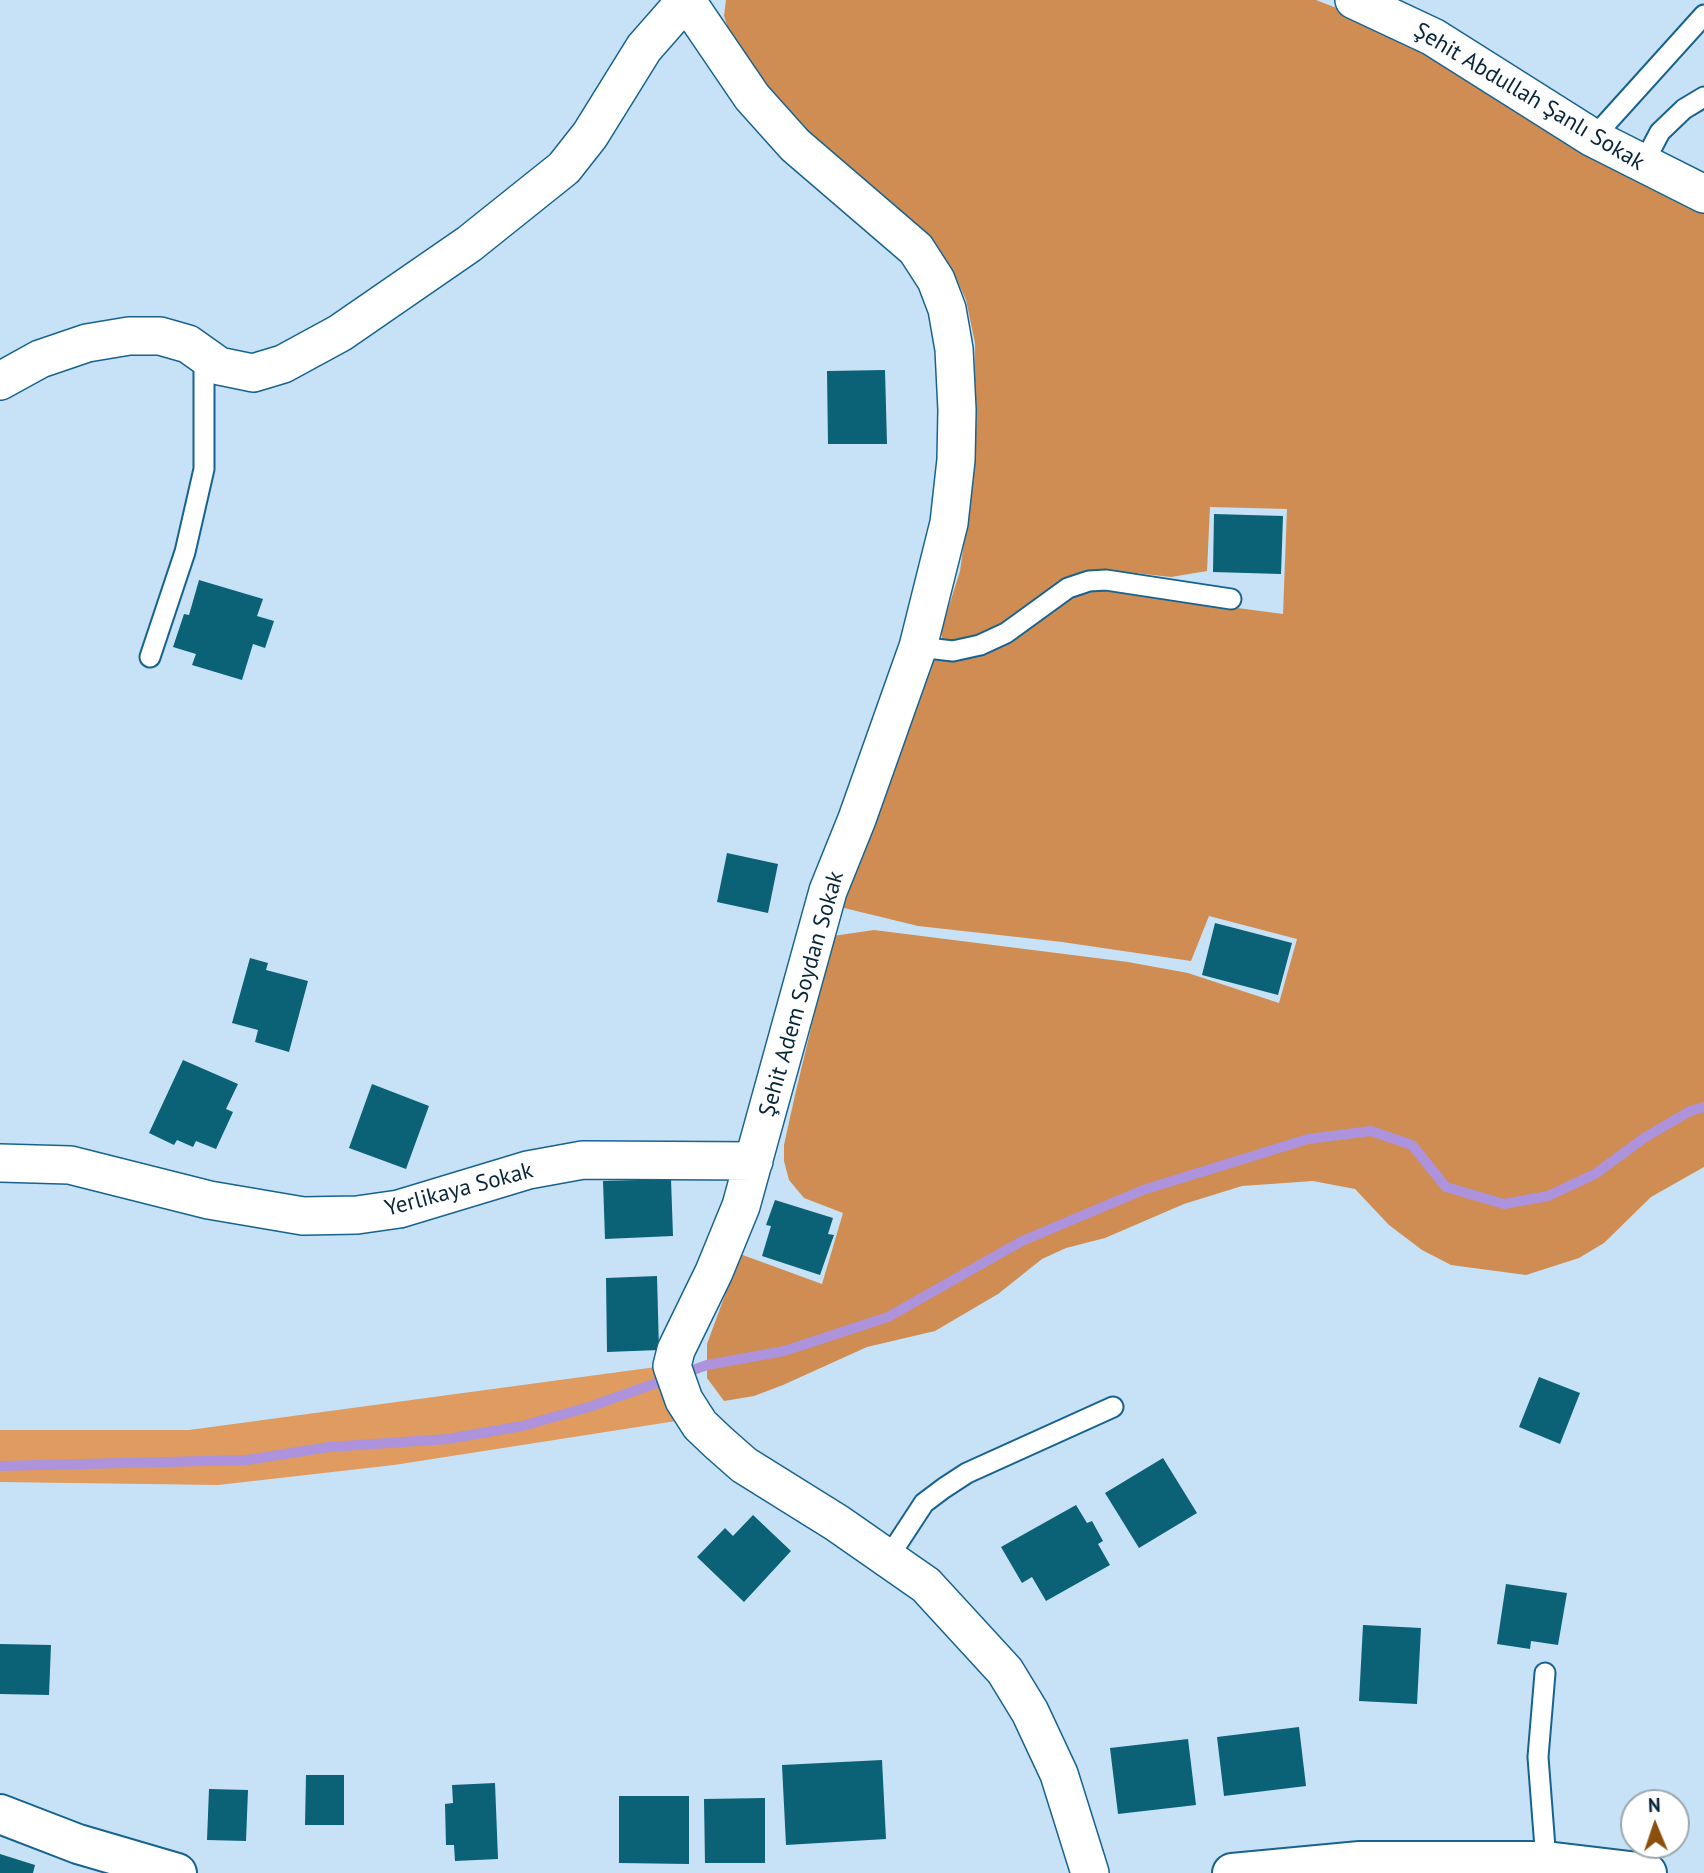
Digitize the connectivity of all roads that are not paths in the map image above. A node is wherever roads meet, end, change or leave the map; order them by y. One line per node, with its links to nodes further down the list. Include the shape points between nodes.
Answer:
1 (686, 0): 8 (street, via 644,48 564,168 469,244 340,333 284,364 253,373 219,366); 11 (street, Şehit Adem Soydan Sokak, via 752,97 795,145 916,249 936,280 947,309 954,349 956,460 949,523)
2 (1354, 0): 5 (street, Şehit Abdullah Şanlı Sokak, via 1433,37)
3 (1704, 15): 5 (lane)
4 (1704, 97): 6 (lane, via 1660,132)
5 (1594, 138): 6 (street, Şehit Abdullah Şanlı Sokak)
6 (1642, 166): 7 (street, Şehit Abdullah Şanlı Sokak)
7 (1704, 194)
8 (204, 356): 9 (street, via 187,344 160,336 129,336 87,343 40,359); 12 (lane, via 204,469 185,552)
9 (0, 381)
10 (1231, 599): 11 (lane, via 1089,581 1068,588 1006,633 981,645 953,651)
11 (918, 647): 13 (street, Şehit Adem Soydan Sokak, via 828,891)
12 (150, 657)
13 (754, 1161): 14 (street, Yerlikaya Sokak, via 583,1160 528,1170 398,1209 303,1216 70,1165); 16 (street, Şehit Adem Soydan Sokak, via 731,1234 672,1366 684,1400 719,1443 744,1465)
14 (0, 1163)
15 (1113, 1407): 16 (lane, via 967,1473 944,1488 923,1503)
16 (888, 1558): 21 (street, Şehit Adem Soydan Sokak, via 926,1586 1005,1671 1059,1774)
17 (1545, 1673): 19 (lane, via 1538,1757)
18 (0, 1814): 20 (street, via 78,1844)
19 (1546, 1861): 22 (street, via 1360,1861); 23 (street)
20 (177, 1873)
21 (1090, 1873)
22 (1232, 1873)
23 (1647, 1873)

